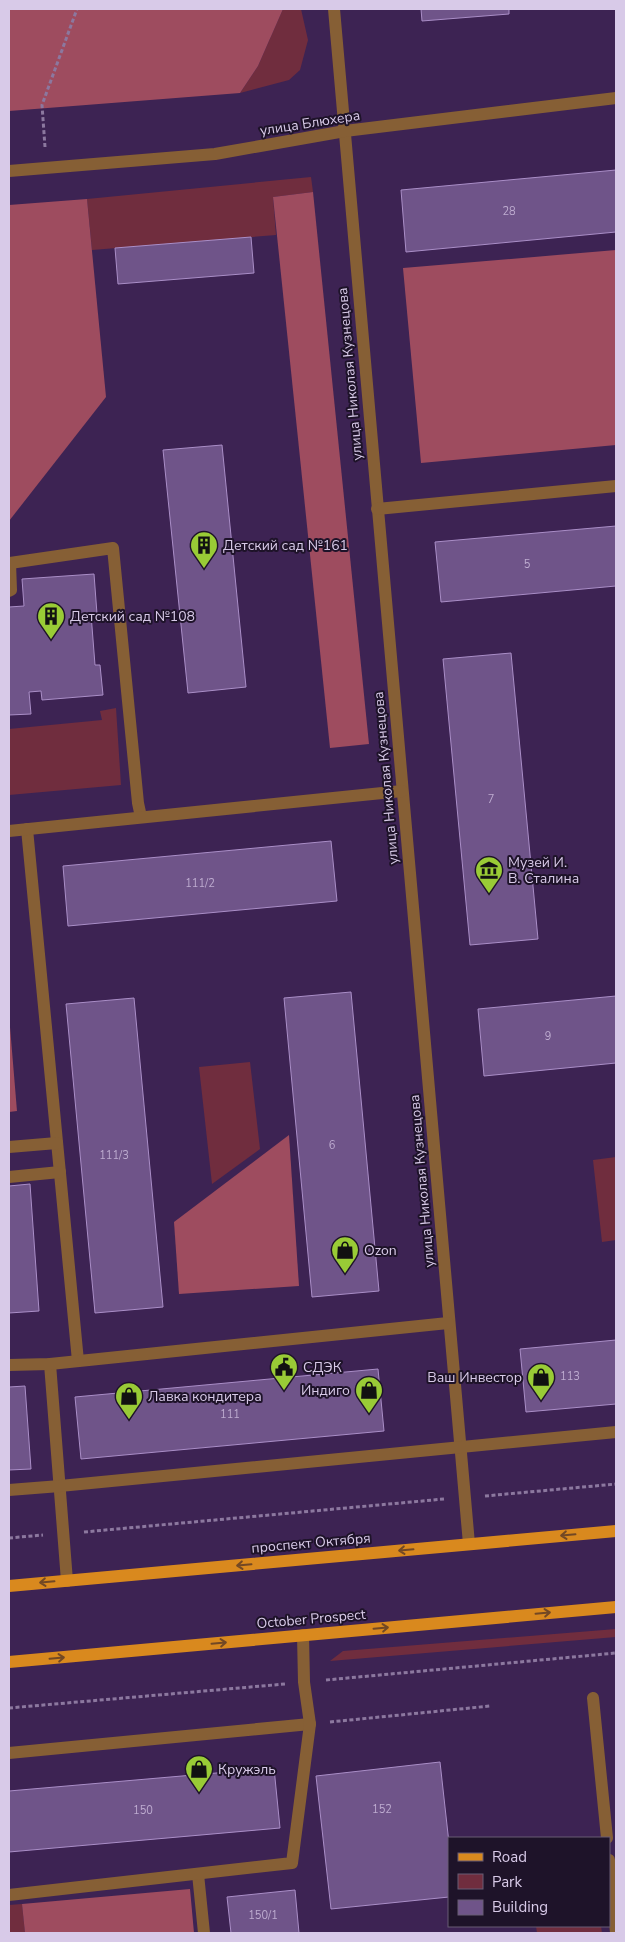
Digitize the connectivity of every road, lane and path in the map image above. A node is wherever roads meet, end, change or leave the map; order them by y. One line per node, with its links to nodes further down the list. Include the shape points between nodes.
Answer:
1 (77, 9): 5 (path, via 42,105)
2 (334, 9): 4 (street, улица Николая Кузнецова)
3 (616, 98): 4 (street, улица Блюхера)
4 (345, 131): 5 (street, улица Блюхера, via 215,154); 8 (street, улица Николая Кузнецова)
5 (47, 168): 6 (street, улица Блюхера)
6 (9, 171)
7 (616, 486): 8 (street)
8 (377, 509): 10 (street, улица Николая Кузнецова)
9 (9, 591): 11 (street, via 10,563 113,548)
10 (402, 791): 11 (street); 18 (street, улица Николая Кузнецова)
11 (141, 818): 12 (street)
12 (27, 830): 13 (street); 14 (street)
13 (9, 831)
14 (57, 1143): 15 (street); 16 (street)
15 (9, 1147)
16 (60, 1172): 17 (street); 19 (street)
17 (9, 1178)
18 (448, 1323): 19 (street); 23 (street, улица Николая Кузнецова)
19 (78, 1361): 20 (street)
20 (50, 1364): 21 (street); 25 (street)
21 (9, 1366)
22 (616, 1432): 23 (street)
23 (459, 1447): 25 (street); 27 (street, улица Николая Кузнецова)
24 (616, 1484): 27 (path)
25 (60, 1486): 26 (street); 29 (street)
26 (9, 1490)
27 (464, 1497): 29 (path); 31 (street, улица Николая Кузнецова)
28 (616, 1531): 31 (main road, проспект Октября, one-way to 31)
29 (64, 1534): 30 (path); 32 (street)
30 (9, 1538)
31 (469, 1544): 32 (main road, проспект Октября, one-way to 32)
32 (67, 1580): 33 (main road, проспект Октября, one-way to 33)
33 (9, 1586)
34 (616, 1607): 35 (main road, October Prospect, one-way to 34)
35 (303, 1635): 36 (main road, October Prospect, one-way to 35); 39 (street, via 304,1682)
36 (9, 1662)
37 (592, 1698): 41 (street)
38 (490, 1706): 39 (path)
39 (310, 1724): 40 (street); 43 (street, via 292,1862)
40 (9, 1754)
41 (607, 1837)
42 (610, 1870): 46 (street)
43 (198, 1874): 44 (street); 45 (street)
44 (9, 1895)
45 (204, 1933)
46 (616, 1933)

